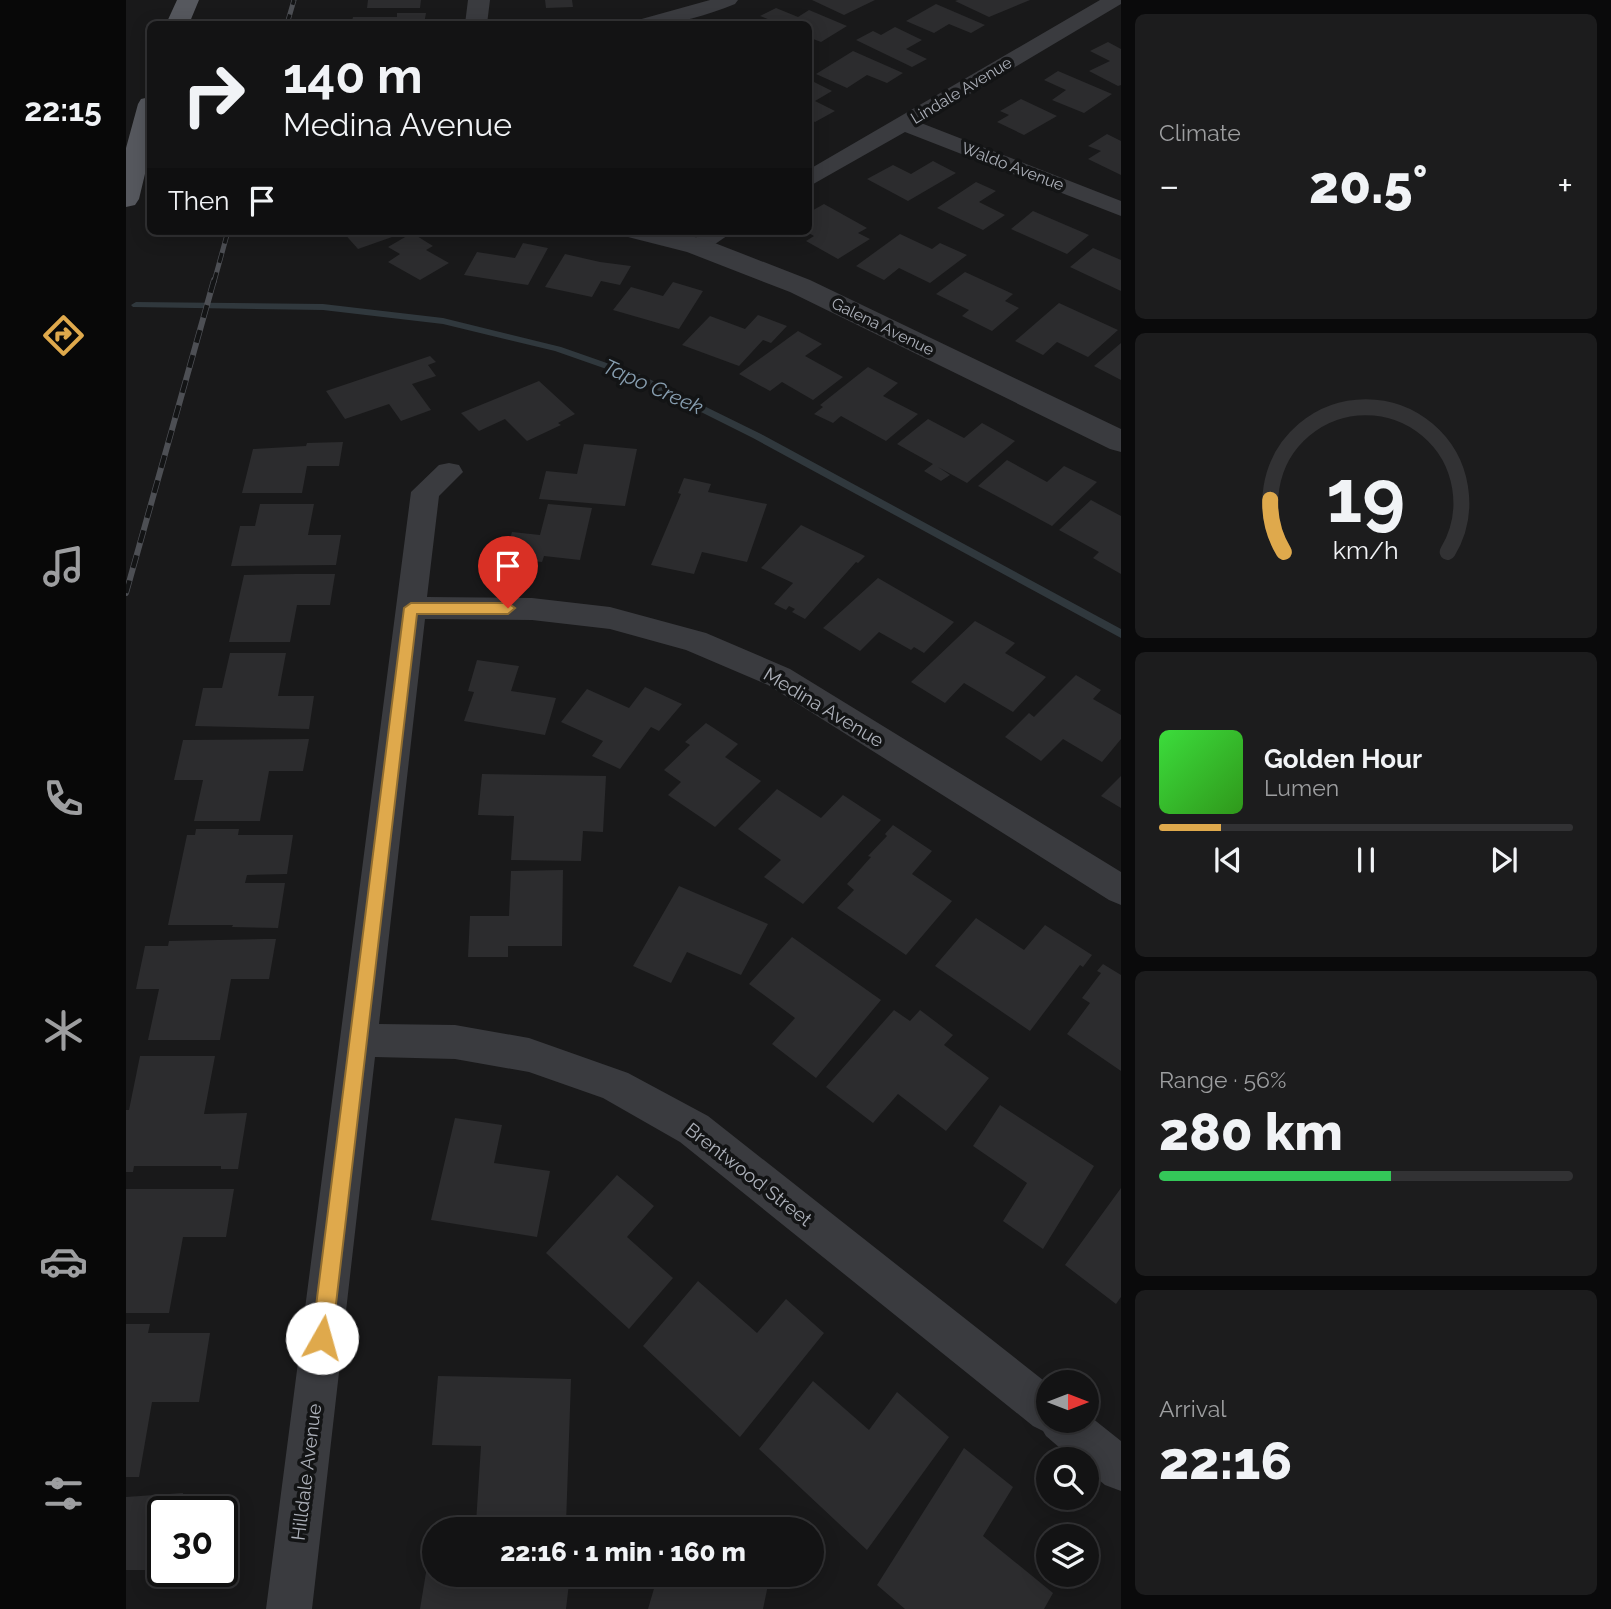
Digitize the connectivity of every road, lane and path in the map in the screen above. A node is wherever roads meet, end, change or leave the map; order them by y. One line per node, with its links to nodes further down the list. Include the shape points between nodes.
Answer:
1 (188, 0): 5 (main road)
2 (479, 0): 6 (street)
3 (728, 0): 7 (street)
4 (1114, 0): 9 (street, Lindale Avenue)
5 (179, 21)
6 (476, 21)
7 (658, 21)
8 (147, 116): 11 (main road)
9 (904, 124): 10 (street, Lindale Avenue); 12 (street, Waldo Avenue)
10 (812, 178)
11 (126, 199)
12 (1121, 209)
13 (679, 235): 14 (street, Galena Avenue)
14 (709, 238): 15 (street, Galena Avenue)
15 (1121, 442)
16 (449, 472): 17 (street, Hilldale Avenue, via 425,492)
17 (411, 608): 18 (street, Medina Avenue, via 532,609 610,618 695,641 779,677); 19 (street, Hilldale Avenue)
18 (1121, 890)
19 (359, 1040): 20 (street, Brentwood Street, via 455,1042 517,1053 615,1085 694,1129); 23 (street, Hilldale Avenue)
20 (1036, 1401)
21 (1076, 1433): 22 (street)
22 (1121, 1469)
23 (289, 1609)

